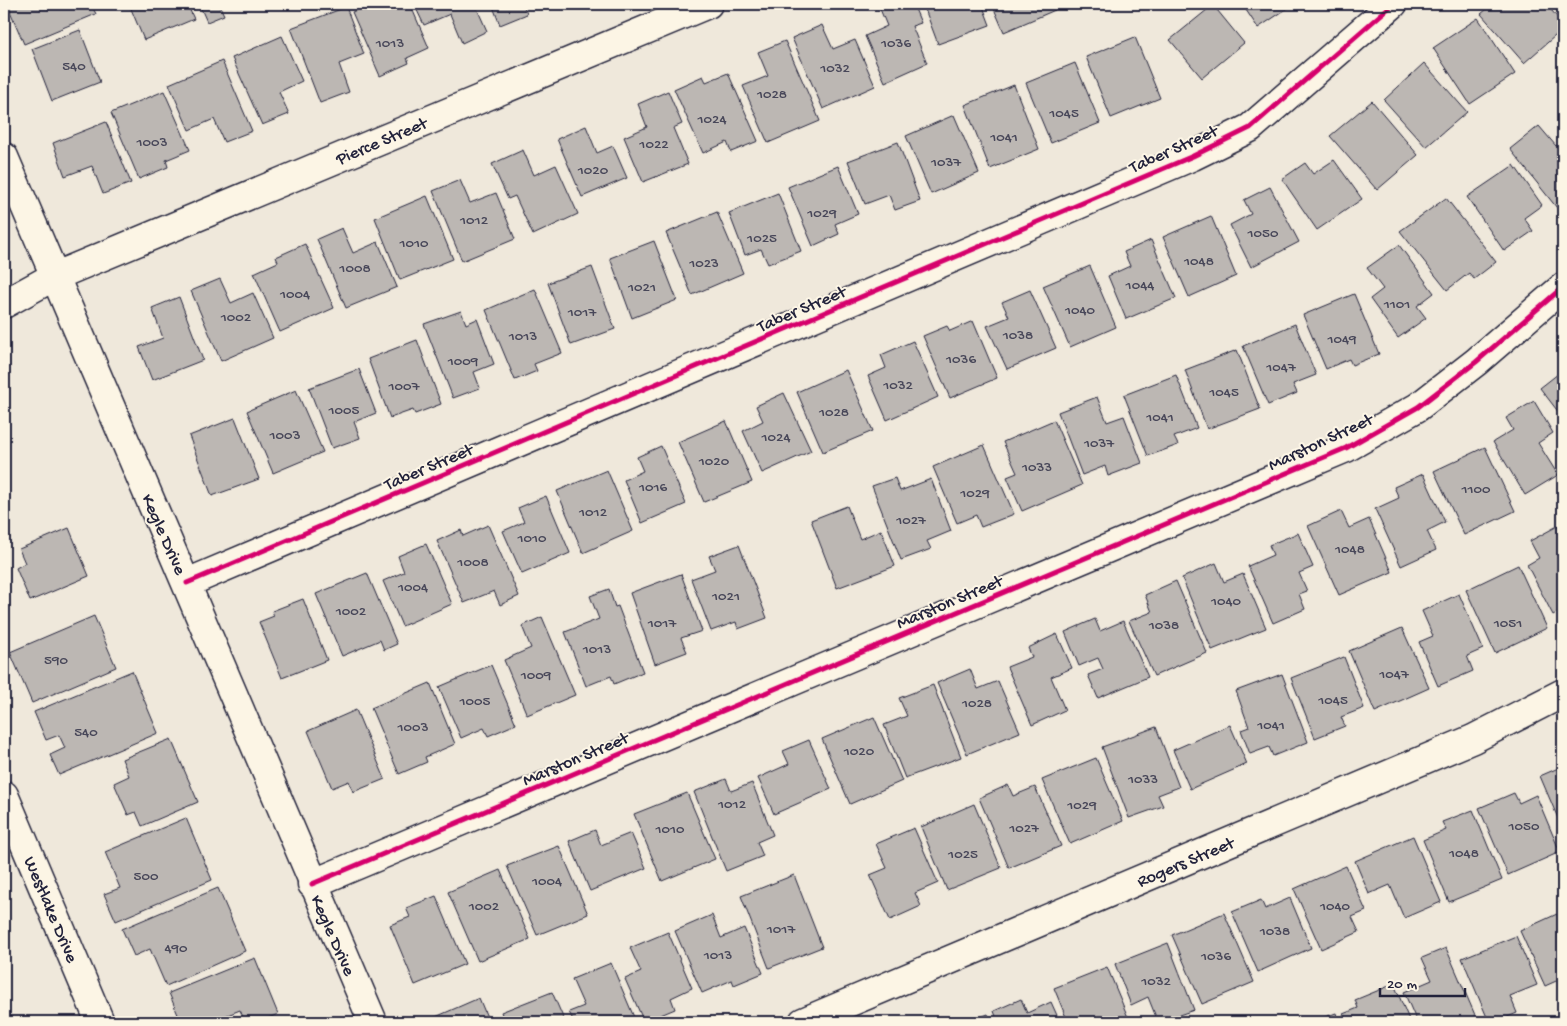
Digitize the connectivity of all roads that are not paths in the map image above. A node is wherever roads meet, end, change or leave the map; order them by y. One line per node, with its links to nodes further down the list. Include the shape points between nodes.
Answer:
1 (708, 4): 4 (street, Pierce Street)
2 (1393, 4): 7 (street, Taber Street, via 1250,128 1194,156)
3 (4, 157): 4 (street, Kegle Drive)
4 (54, 277): 6 (street, Pierce Street); 7 (street, Kegle Drive)
5 (1563, 287): 10 (street, Marston Street, via 1418,407 1346,448)
6 (4, 304)
7 (187, 583): 10 (street, Kegle Drive)
8 (1563, 693): 13 (street, Rogers Street, via 1473,739)
9 (4, 795): 11 (street, Westlake Drive)
10 (312, 884): 12 (street, Kegle Drive)
11 (100, 1022)
12 (373, 1022)
13 (803, 1022)

